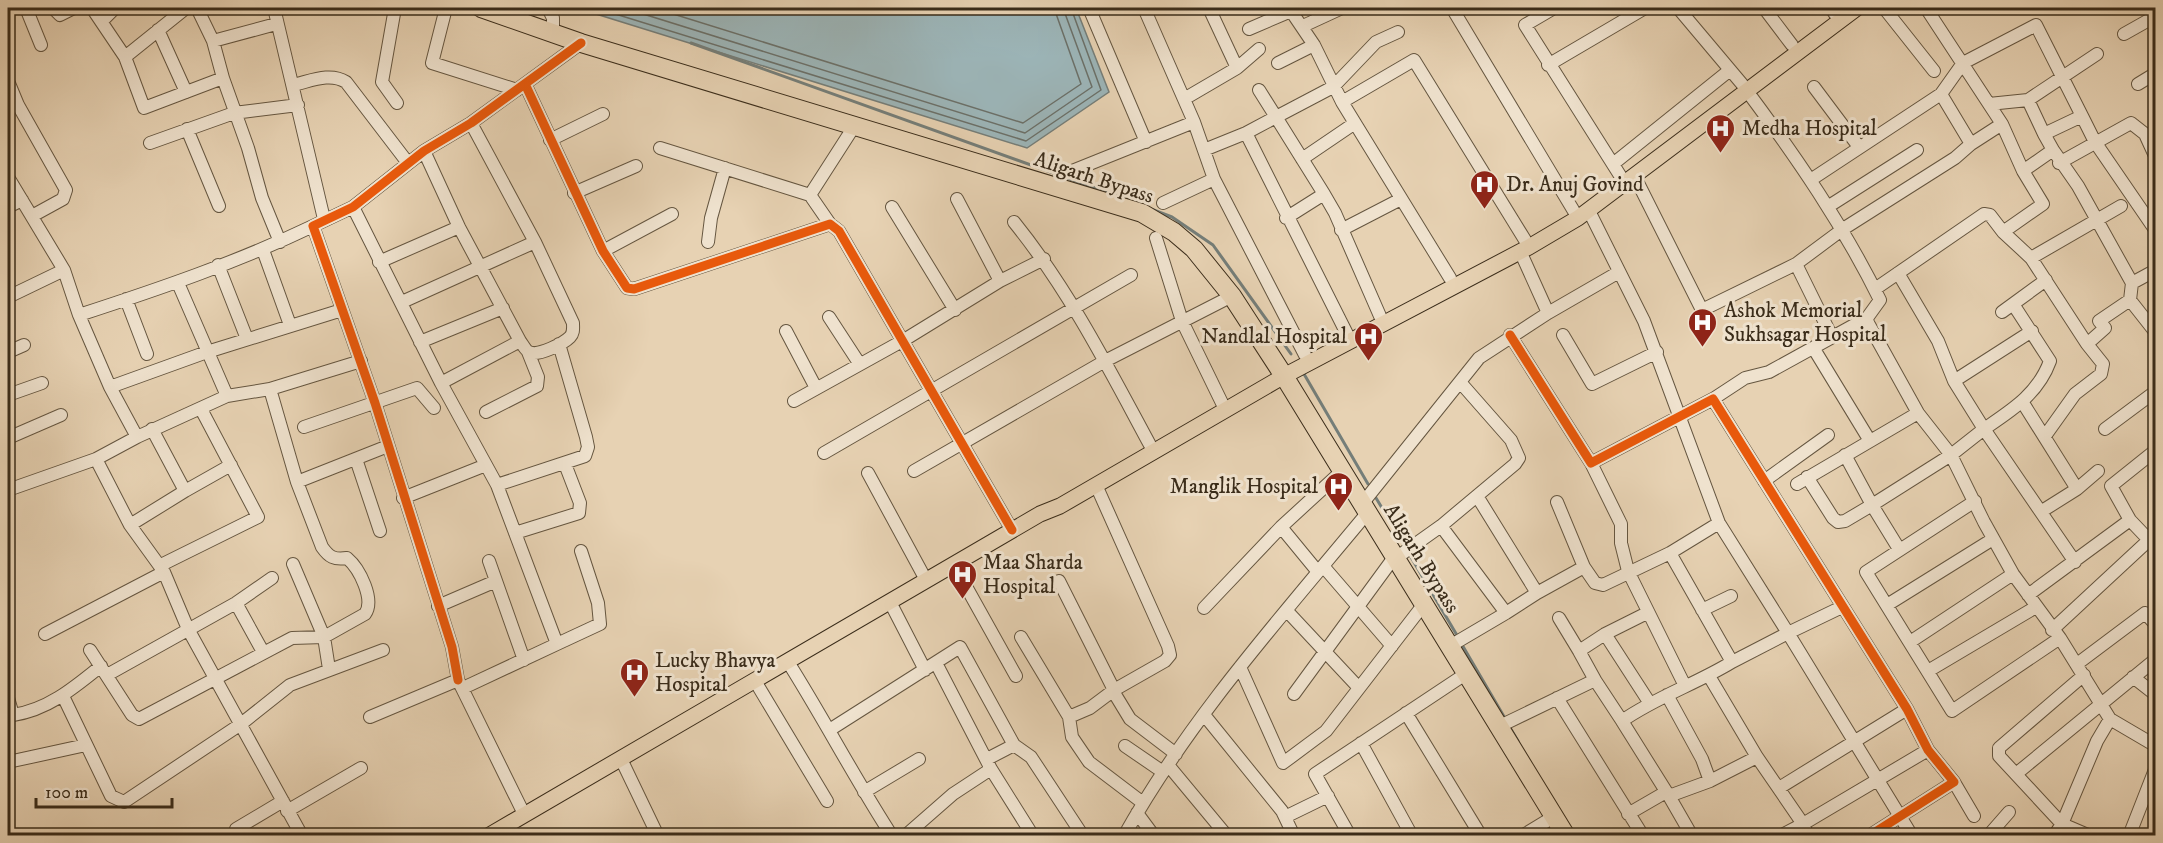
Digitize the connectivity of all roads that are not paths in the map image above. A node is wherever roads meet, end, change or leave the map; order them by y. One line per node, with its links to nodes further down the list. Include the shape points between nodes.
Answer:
1 (26, 8): 36 (street)
2 (53, 8): 3 (street, via 60,15)
3 (74, 8)
4 (92, 8): 27 (street)
5 (115, 8): 27 (street)
6 (186, 8): 31 (street)
7 (197, 8): 34 (street)
8 (274, 8): 28 (street)
9 (395, 8): 64 (street, via 382,82)
10 (447, 8): 54 (street, via 432,63)
11 (481, 8): 25 (highway, Aligarh Bypass)
12 (1089, 8): 81 (street)
13 (1144, 8): 61 (street)
14 (1209, 8): 45 (street)
15 (1342, 8): 29 (street)
16 (1452, 8): 118 (street)
17 (1554, 8): 44 (street, via 1525,25)
18 (1645, 8): 44 (street)
19 (1678, 8): 46 (street)
20 (1764, 8): 38 (street)
21 (1884, 8): 47 (street)
22 (1926, 8): 43 (street)
23 (1290, 9): 29 (street); 30 (street)
24 (1843, 10): 38 (main road); 56 (main road)
25 (550, 16): 35 (highway, Aligarh Bypass)
26 (2156, 16): 33 (street)
27 (102, 21): 41 (street)
28 (276, 24): 34 (street); 53 (street)
29 (1303, 27): 37 (street)
30 (1249, 29)
31 (158, 30): 41 (street); 59 (street)
32 (1398, 32): 55 (street, via 1376,42)
33 (2124, 34)
34 (213, 41): 50 (street)
35 (581, 43): 54 (street); 76 (highway, Aligarh Bypass)
36 (41, 45)
37 (1314, 45): 42 (street); 55 (street)
38 (1792, 45): 56 (main road)
39 (1259, 49): 45 (street)
40 (2097, 54): 49 (street)
41 (125, 57): 59 (street, via 144,108)
42 (1278, 63)
43 (1963, 63): 49 (street, via 2036,25); 60 (street); 65 (street)
44 (1548, 64): 95 (street)
45 (1237, 68): 61 (street)
46 (1730, 70): 56 (street); 95 (street)
47 (1934, 71)
48 (2156, 74): 52 (street)
49 (2062, 77): 62 (street); 70 (street)
50 (222, 78): 59 (street); 68 (street)
51 (8, 81): 67 (street)
52 (2138, 84)
53 (293, 85): 66 (street); 93 (street, via 328,77 346,82)
54 (521, 87): 73 (street); 80 (street)
55 (1333, 87): 63 (street); 71 (street)
56 (1744, 87): 101 (main road); 103 (street)
57 (1814, 87): 85 (street)
58 (1259, 90): 71 (street)
59 (186, 92)
60 (1941, 94): 84 (street); 85 (street)
61 (1184, 99): 72 (street)
62 (2028, 100): 65 (street); 79 (street)
63 (1342, 102): 74 (street); 134 (street, via 1414,60)
64 (397, 103)
65 (1989, 104): 75 (street)
66 (297, 105): 68 (street); 122 (street)
67 (13, 107): 119 (street, via 66,190 63,199)
68 (234, 113): 77 (street); 131 (street)
69 (603, 114): 80 (street)
70 (2082, 116): 79 (street); 82 (street)
71 (1276, 117): 78 (street); 92 (street)
72 (1194, 122): 81 (street); 87 (street)
73 (471, 123): 90 (street); 132 (street)
74 (1355, 123): 92 (street); 107 (street)
75 (2002, 124): 84 (street); 99 (street)
76 (855, 125): 106 (street); 155 (highway, Aligarh Bypass, via 1142,213 1194,249)
77 (187, 129): 83 (street); 111 (street)
78 (1246, 133): 87 (street); 120 (street)
79 (2044, 134): 89 (street)
80 (550, 140): 104 (street)
81 (1146, 142): 98 (street)
82 (2095, 142): 91 (street, via 2131,123 2145,134); 94 (street); 128 (street)
83 (150, 143)
84 (1971, 144): 126 (street, via 1956,158)
85 (1858, 147): 103 (street)
86 (660, 148): 97 (street)
87 (1204, 150): 102 (street)
88 (1917, 150): 112 (street)
89 (2053, 150): 94 (street); 99 (street)
90 (424, 151): 93 (street); 125 (street)
91 (2156, 158)
92 (1302, 159): 105 (street)
93 (408, 163): 115 (street)
94 (2059, 163): 121 (street, via 2078,186)
95 (1613, 164): 101 (street)
96 (636, 166): 104 (street)
97 (725, 168): 106 (street); 133 (street)
98 (1072, 171)
99 (2023, 171): 129 (street, via 2043,204)
100 (8, 177): 108 (street)
101 (1628, 177): 118 (main road); 140 (street, via 1702,310)
102 (1215, 179): 110 (street); 193 (street)
103 (1812, 179): 112 (street)
104 (574, 193): 136 (street)
105 (1324, 194): 120 (street); 127 (street)
106 (810, 195): 124 (street)
107 (1401, 198): 127 (street); 149 (street)
108 (22, 200): 114 (street); 119 (street)
109 (957, 200): 151 (street)
110 (1162, 203)
111 (219, 206)
112 (1829, 206): 126 (street)
113 (2121, 206): 121 (street)
114 (8, 207)
115 (353, 207): 122 (street); 139 (street)
116 (892, 207): 163 (street)
117 (672, 213): 136 (street)
118 (1580, 214): 134 (main road); 145 (street)
119 (32, 216): 143 (street)
120 (1286, 218): 176 (street)
121 (2096, 219): 137 (street); 153 (street)
122 (318, 222): 131 (street); 162 (street)
123 (1014, 222): 138 (street)
124 (830, 224): 136 (street, via 634,289 622,285); 181 (street)
125 (459, 227): 139 (street); 142 (street)
126 (1844, 229): 140 (street); 154 (street)
127 (1341, 230): 168 (street)
128 (2156, 231)
129 (2003, 232): 137 (street); 147 (street, via 1996,220 1984,214)
130 (1156, 238): 171 (street)
131 (279, 242): 135 (street)
132 (535, 242): 142 (street); 184 (street, via 573,323 570,337)
133 (708, 242)
134 (1523, 246): 146 (main road); 166 (street)
135 (263, 250): 141 (street); 172 (street)
136 (603, 251)
137 (2031, 258): 150 (street)
138 (1044, 259): 151 (street); 164 (street)
139 (379, 262): 159 (street)
140 (1796, 264): 179 (street)
141 (218, 265): 152 (street); 180 (street)
142 (481, 267): 159 (street); 161 (street)
143 (64, 270): 156 (street); 167 (street)
144 (2156, 270): 153 (street)
145 (1619, 272): 166 (street); 191 (street)
146 (1469, 273): 149 (main road); 197 (main road)
147 (1899, 273): 154 (street); 198 (street, via 1938,341)
148 (1131, 275): 164 (street)
149 (1450, 278): 168 (main road)
150 (2046, 280): 160 (street); 185 (street)
151 (1000, 282): 163 (street)
152 (178, 283): 157 (street); 189 (street)
153 (2132, 283): 158 (street)
154 (1875, 289): 170 (street, via 1881,300)
155 (1232, 296): 171 (street); 197 (highway, Aligarh Bypass)
156 (8, 297)
157 (126, 300): 167 (street); 192 (street)
158 (2130, 300): 175 (street); 185 (street, via 2099,321 2105,328)
159 (402, 302): 183 (street)
160 (2013, 304): 165 (street); 174 (street)
161 (503, 308): 182 (street); 183 (street)
162 (342, 310): 172 (street); 194 (street)
163 (955, 310): 181 (street)
164 (1074, 310): 195 (street); 204 (street)
165 (2002, 312)
166 (1548, 313): 177 (street)
167 (79, 315): 202 (street)
168 (1380, 316): 176 (main road)
169 (829, 317): 196 (street)
170 (1867, 318): 179 (street); 217 (street)
171 (1182, 321): 195 (street); 211 (street)
172 (290, 325): 180 (street)
173 (786, 331): 203 (street)
174 (2032, 331): 198 (street); 212 (street, via 2050,361 2044,376)
175 (2156, 333)
176 (1347, 334): 193 (main road)
177 (1510, 335): 199 (street, via 1479,358); 238 (street)
178 (1563, 335): 191 (street, via 1592,384)
179 (1832, 338): 187 (street)
180 (247, 339): 189 (street)
181 (904, 340): 196 (street); 204 (street)
182 (520, 341): 190 (street); 201 (street)
183 (420, 342): 201 (street)
184 (559, 344): 190 (street); 239 (street, via 588,447 585,456)
185 (2087, 344): 225 (street, via 2103,364 2101,374 2075,394)
186 (24, 345): 188 (street)
187 (1814, 349): 209 (street, via 1769,372 1744,378); 228 (street)
188 (8, 352)
189 (207, 352): 202 (street); 208 (street)
190 (528, 352): 216 (street, via 538,376 537,386)
191 (1657, 352): 219 (street)
192 (147, 354)
193 (1305, 355): 197 (main road)
194 (361, 361): 205 (street); 213 (street)
195 (1104, 361): 229 (street); 230 (street)
196 (859, 363): 203 (street)
197 (1282, 373): 211 (main road); 243 (highway, Aligarh Bypass); 248 (main road)
198 (1954, 381): 222 (street)
199 (1460, 382): 253 (street, via 1511,440 1519,458); 258 (street)
200 (42, 383): 207 (street)
201 (441, 383): 241 (street)
202 (110, 387): 226 (street)
203 (816, 388): 210 (street)
204 (932, 388): 229 (street); 233 (street)
205 (270, 389): 208 (street); 247 (street)
206 (2156, 391): 223 (street)
207 (8, 395)
208 (227, 396): 215 (street)
209 (1713, 399): 219 (street); 246 (street)
210 (794, 401)
211 (1222, 403): 230 (main road)
212 (2023, 403): 222 (street); 225 (street)
213 (375, 404): 214 (street, via 417,388); 220 (street); 231 (street)
214 (434, 408)
215 (201, 410): 221 (street); 240 (street)
216 (486, 412)
217 (1918, 413): 228 (street); 235 (street)
218 (61, 415): 227 (street)
219 (1680, 415): 238 (street); 262 (street)
220 (304, 427)
221 (152, 429): 226 (street); 252 (street)
222 (1984, 429): 235 (street); 259 (street)
223 (2105, 429)
224 (1828, 435): 246 (street)
225 (2045, 436): 250 (street)
226 (137, 437): 236 (street)
227 (8, 438)
228 (1870, 441): 234 (street)
229 (963, 444): 242 (street); 266 (street)
230 (1150, 445): 260 (main road)
231 (388, 446): 237 (street); 254 (street)
232 (2155, 452): 261 (street, via 2111,486)
233 (824, 453)
234 (1845, 455): 257 (street); 257 (street, via 1802,481 1838,522)
235 (1951, 455): 255 (street); 257 (street)
236 (96, 459): 251 (street); 263 (street)
237 (356, 459): 247 (street); 267 (street)
238 (1591, 463): 281 (street, via 1621,524)
239 (565, 464): 249 (street); 268 (street, via 580,503 579,513)
240 (231, 465): 252 (street); 279 (street, via 258,518)
241 (486, 465): 249 (street); 254 (street)
242 (914, 471)
243 (1342, 471): 258 (highway, Aligarh Bypass); 265 (street)
244 (2098, 471): 250 (street)
245 (868, 473): 284 (street)
246 (1764, 481): 296 (street)
247 (297, 482): 310 (street, via 322,547 329,556 337,560 347,558 353,563 368,599 365,615)
248 (1096, 484): 260 (main road); 343 (street, via 1170,655)
249 (497, 485): 268 (street)
250 (2077, 489): 259 (street)
251 (8, 490)
252 (185, 491): 263 (street)
253 (1477, 496): 264 (street); 287 (street)
254 (403, 498): 294 (street)
255 (1975, 501): 269 (street); 270 (street)
256 (1557, 502): 278 (street)
257 (1872, 505): 270 (street)
258 (1365, 508): 273 (highway, Aligarh Bypass); 280 (street)
259 (2042, 511): 275 (street)
260 (1040, 514): 266 (main road)
261 (2130, 520): 275 (street); 309 (street, via 2149,540)
262 (1719, 523): 272 (street); 306 (street)
263 (130, 525): 279 (street)
264 (1441, 526): 273 (street); 301 (street)
265 (1281, 527): 280 (street); 298 (street)
266 (1012, 530): 277 (main road)
267 (380, 531)
268 (515, 533): 314 (street)
269 (1993, 539): 282 (street); 293 (street)
270 (1899, 549): 293 (street, via 1866,572)
271 (581, 551): 314 (street, via 598,603 600,624)
272 (1670, 553): 281 (street); 299 (street)
273 (1400, 554): 292 (highway, Aligarh Bypass); 295 (street)
274 (489, 561): 285 (street)
275 (2075, 562): 289 (street)
276 (293, 564): 310 (street)
277 (954, 565): 284 (main road); 334 (street)
278 (1584, 567): 281 (street, via 1595,583 1603,585); 287 (street)
279 (162, 568): 305 (street); 307 (street)
280 (1321, 569): 295 (street); 300 (street)
281 (1628, 571): 302 (street)
282 (2013, 574): 289 (street); 312 (street)
283 (272, 578): 291 (street)
284 (926, 580): 290 (main road)
285 (496, 581): 294 (street); 322 (street)
286 (1059, 581): 343 (street)
287 (1537, 593): 301 (street)
288 (1731, 596): 299 (street)
289 (2028, 596): 297 (street)
290 (890, 602): 323 (main road); 330 (street)
291 (236, 603): 305 (street); 319 (street)
292 (1424, 604): 313 (highway, Aligarh Bypass); 315 (street)
293 (1887, 605): 312 (street)
294 (438, 606): 340 (street)
295 (1358, 607): 315 (street); 320 (street)
296 (1842, 607): 306 (street); 352 (street)
297 (2036, 607): 309 (street); 331 (street)
298 (1204, 608)
299 (1702, 610): 324 (street)
300 (1287, 611): 320 (street); 327 (street)
301 (1506, 613): 313 (street)
302 (1647, 613): 308 (street); 341 (street)
303 (1559, 618): 318 (street)
304 (2156, 625): 326 (street, via 2145,613)
305 (188, 629): 329 (street); 337 (street)
306 (1788, 633): 324 (street); 363 (street)
307 (45, 634)
308 (1605, 634): 318 (street); 350 (street)
309 (2056, 634): 326 (street); 331 (street, via 1952,711)
310 (324, 637): 319 (street, via 292,638); 328 (street)
311 (1021, 637): 357 (street)
312 (1910, 642): 331 (street)
313 (1456, 643): 332 (highway, Aligarh Bypass)
314 (557, 644): 322 (street)
315 (1392, 646): 342 (street)
316 (90, 650): 329 (street)
317 (383, 650): 328 (street)
318 (1579, 651): 338 (street)
319 (263, 652): 337 (street)
320 (1325, 652): 342 (street); 344 (street)
321 (2156, 658): 336 (street)
322 (524, 660): 340 (street)
323 (788, 662): 339 (main road); 362 (street)
324 (1732, 662): 335 (street)
325 (936, 663): 330 (street); 366 (street, via 960,647); 375 (street)
326 (2077, 664): 333 (street)
327 (1240, 667): 342 (street, via 1284,763 1326,731); 355 (street)
328 (329, 669): 360 (street, via 290,685)
329 (104, 670): 337 (street, via 132,715 139,719); 347 (street)
330 (925, 670): 362 (street)
331 (1928, 671)
332 (1467, 673): 353 (street); 361 (highway, Aligarh Bypass)
333 (2084, 675): 351 (street); 379 (street, via 1999,748 1999,756)
334 (1016, 676)
335 (1709, 676): 341 (street); 371 (street)
336 (2133, 677): 346 (street); 351 (street)
337 (217, 680): 360 (street)
338 (1595, 680): 349 (street); 359 (street)
339 (755, 681): 372 (main road); 387 (street)
340 (461, 684): 356 (street); 391 (street)
341 (1685, 686): 345 (street)
342 (1359, 688)
343 (1113, 691): 357 (street); 370 (street, via 1130,718)
344 (1294, 694)
345 (1666, 695): 350 (street); 381 (street)
346 (2156, 695)
347 (63, 696): 354 (street); 365 (street)
348 (8, 698): 354 (street)
349 (1557, 698): 361 (street); 392 (street)
350 (1649, 702): 359 (street)
351 (2101, 703): 358 (street); 379 (street)
352 (1906, 709): 363 (street); 369 (street)
353 (1406, 713): 364 (street); 413 (street)
354 (10, 716)
355 (1205, 716): 370 (street); 396 (street)
356 (370, 717)
357 (1070, 717): 389 (street, via 1072,737 1089,762)
358 (2110, 719): 368 (street); 397 (street)
359 (1622, 721): 385 (street)
360 (241, 724): 365 (street, via 124,802 111,796); 388 (street)
361 (1505, 724): 394 (highway, Aligarh Bypass)
362 (831, 729): 384 (street)
363 (1856, 741): 380 (street); 383 (street)
364 (1361, 743): 386 (street, via 1315,774); 412 (street)
365 (86, 745): 374 (street)
366 (1014, 745): 375 (street); 406 (street, via 1031,757)
367 (1125, 746): 378 (street)
368 (2156, 746)
369 (1928, 750): 380 (street); 382 (street)
370 (1176, 754): 378 (street)
371 (1757, 757): 381 (street); 383 (street)
372 (621, 759): 391 (main road); 402 (street)
373 (919, 759): 384 (street)
374 (8, 762)
375 (989, 764): 404 (street); 405 (street)
376 (2156, 767): 424 (street)
377 (361, 768): 388 (street)
378 (1166, 769): 389 (street); 409 (street)
379 (2016, 774): 397 (street)
380 (1878, 780): 393 (street); 399 (street)
381 (1710, 781): 385 (street)
382 (1954, 782): 393 (street); 395 (street)
383 (1779, 788): 399 (street)
384 (864, 792): 403 (street)
385 (1667, 794): 392 (street); 417 (street)
386 (1328, 796): 396 (street); 411 (street)
387 (828, 801)
388 (285, 806): 398 (street); 400 (street)
389 (1140, 808): 407 (street); 408 (street)
390 (2009, 812): 421 (street)
391 (524, 814): 401 (main road)
392 (1628, 814): 416 (street)
393 (1902, 815): 419 (street); 420 (street)
394 (1555, 816): 414 (street); 415 (highway, Aligarh Bypass)
395 (1974, 816)
396 (1285, 817): 410 (street)
397 (2062, 824): 422 (street); 423 (street)
398 (236, 829)
399 (1806, 830): 418 (street)
400 (302, 836)
401 (488, 836)
402 (658, 836)
403 (892, 836)
404 (905, 836)
405 (1033, 836)
406 (1083, 836)
407 (1124, 836)
408 (1154, 836)
409 (1227, 836)
410 (1294, 836)
411 (1350, 836)
412 (1412, 836)
413 (1481, 836)
414 (1522, 836)
415 (1566, 836)
416 (1642, 836)
417 (1692, 836)
418 (1780, 836)
419 (1869, 836)
420 (1912, 836)
421 (1988, 836)
422 (2054, 836)
423 (2090, 836)
424 (2129, 836)

